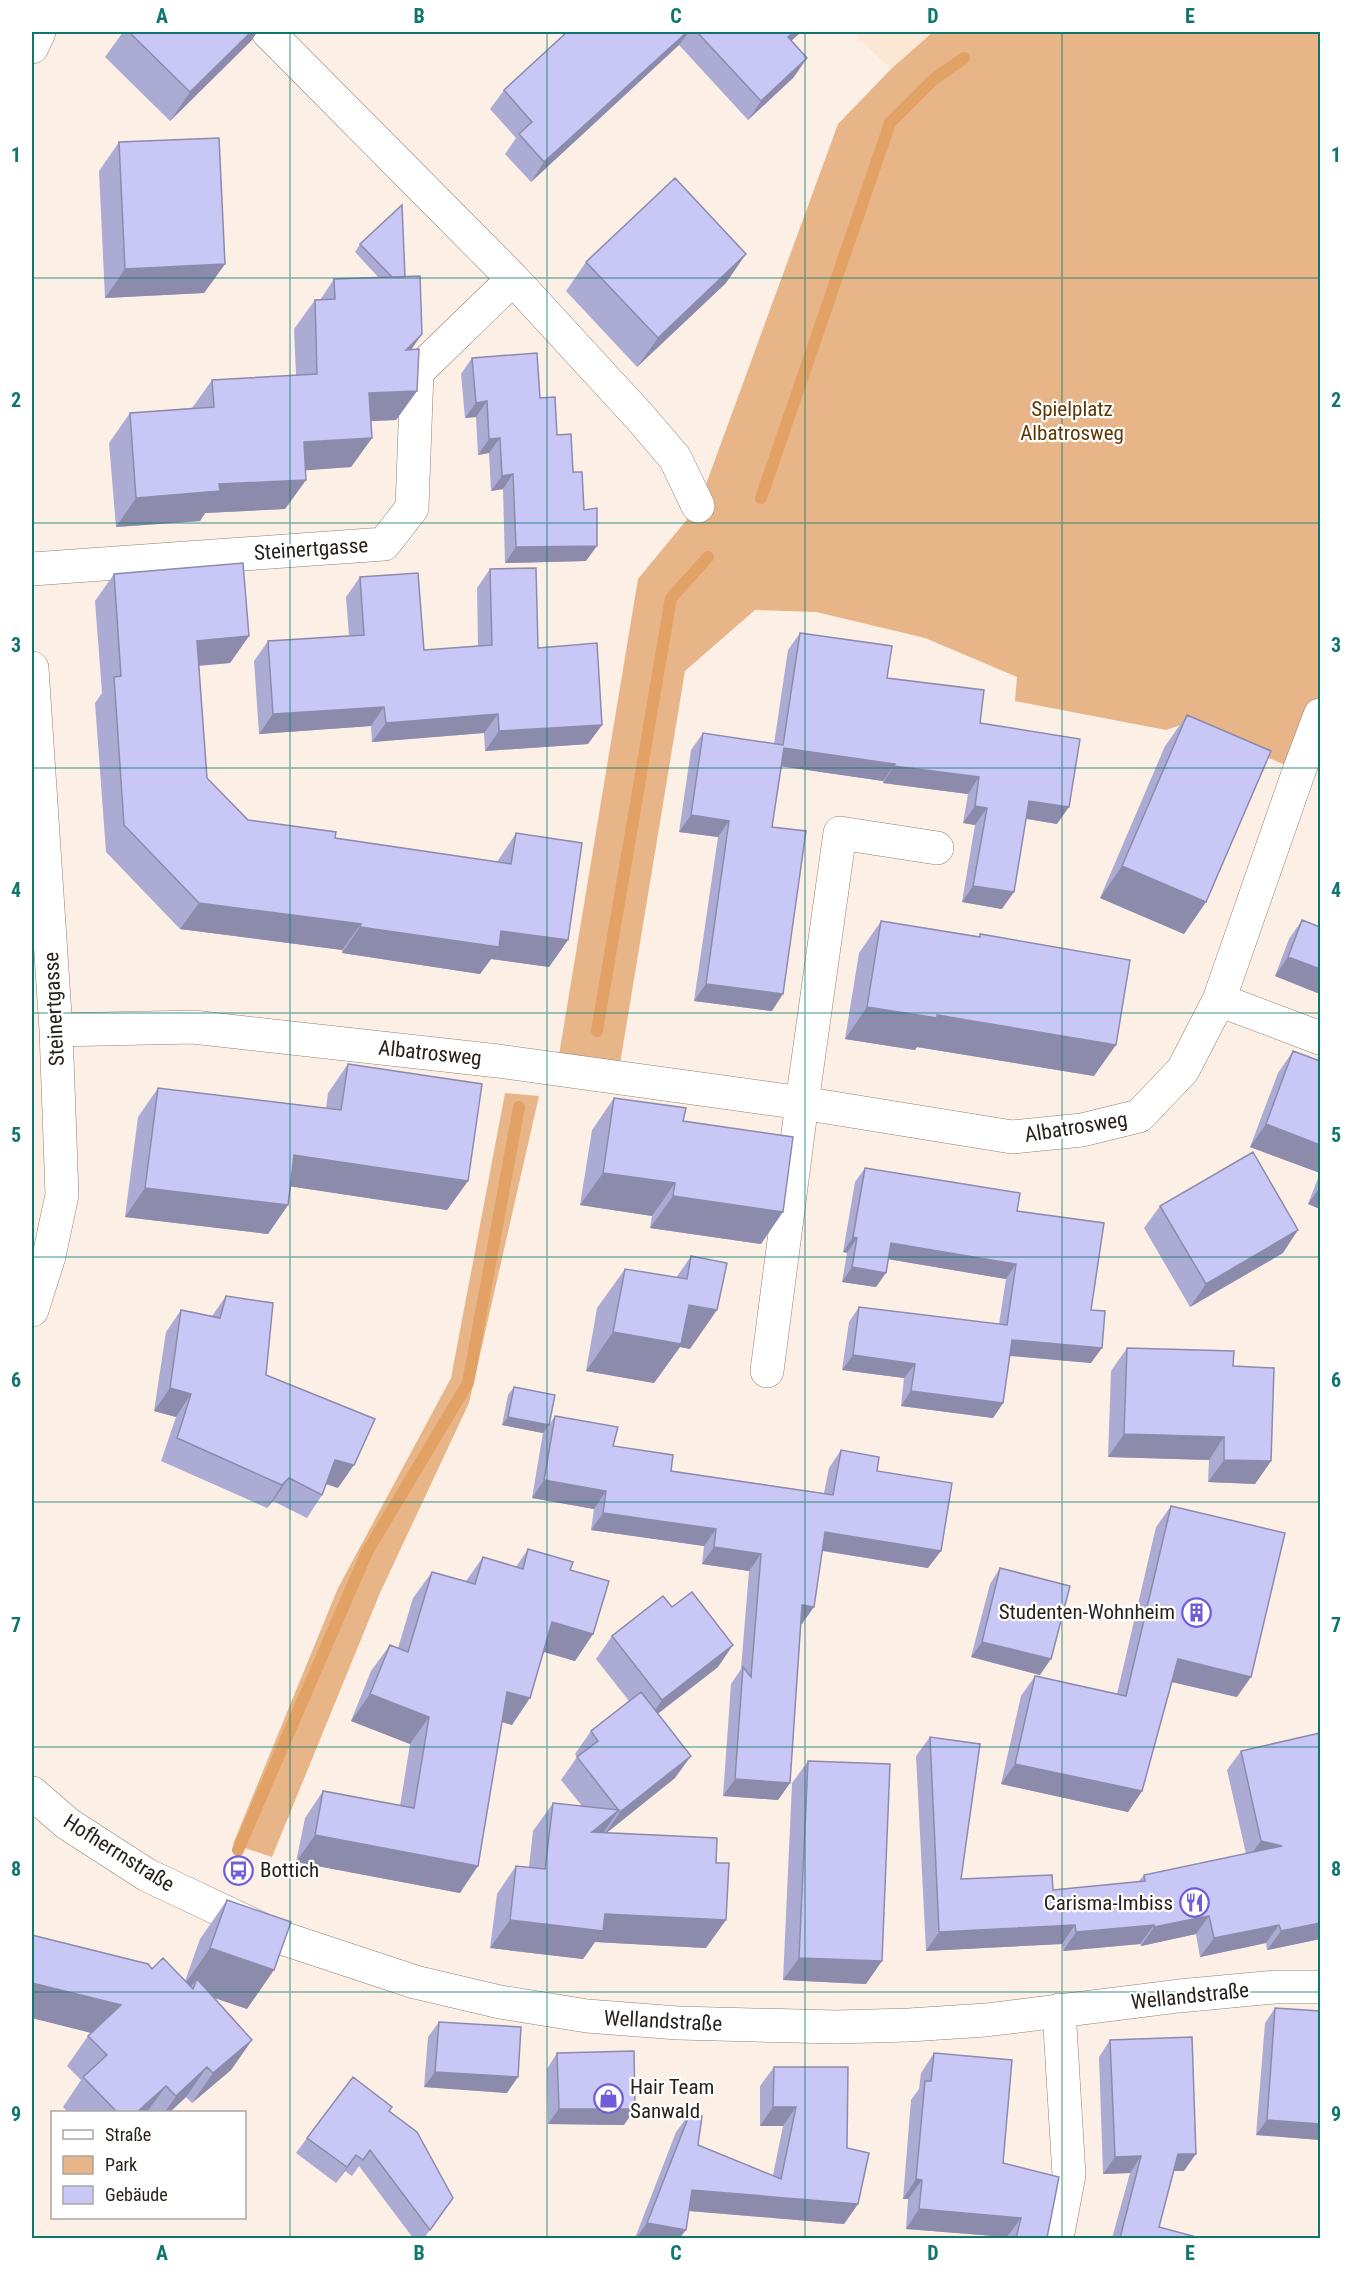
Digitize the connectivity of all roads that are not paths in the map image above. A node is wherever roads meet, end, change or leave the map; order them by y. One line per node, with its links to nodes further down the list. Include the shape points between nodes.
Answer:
1 (39, 32): 3 (street)
2 (268, 32): 4 (street)
3 (32, 47)
4 (513, 279): 5 (street, via 675,458); 6 (street, Steinertgasse, via 417,372 412,507 384,544)
5 (698, 506)
6 (32, 569)
7 (32, 668): 8 (street, Steinertgasse)
8 (33, 704): 12 (street, Steinertgasse)
9 (1320, 716): 11 (street, Albatrosweg)
10 (937, 848): 14 (street, via 840,833)
11 (1219, 1000): 13 (street); 14 (street, Albatrosweg, via 1183,1070 1139,1116 1082,1130 1012,1137)
12 (56, 1030): 14 (street, Albatrosweg, via 193,1028 557,1067); 15 (street, Steinertgasse, via 62,1195)
13 (1320, 1038)
14 (802, 1103): 16 (street)
15 (32, 1310)
16 (767, 1371)
17 (32, 1793): 18 (street, Hofherrnstraße, via 68,1824 147,1875)
18 (276, 1936): 20 (street, Wellandstraße, via 415,1982 500,2002 587,2016 836,2027 964,2021)
19 (1320, 1987): 20 (street, Wellandstraße, via 1275,1987)
20 (1059, 2010): 21 (street, via 1069,2175)
21 (1057, 2238)

